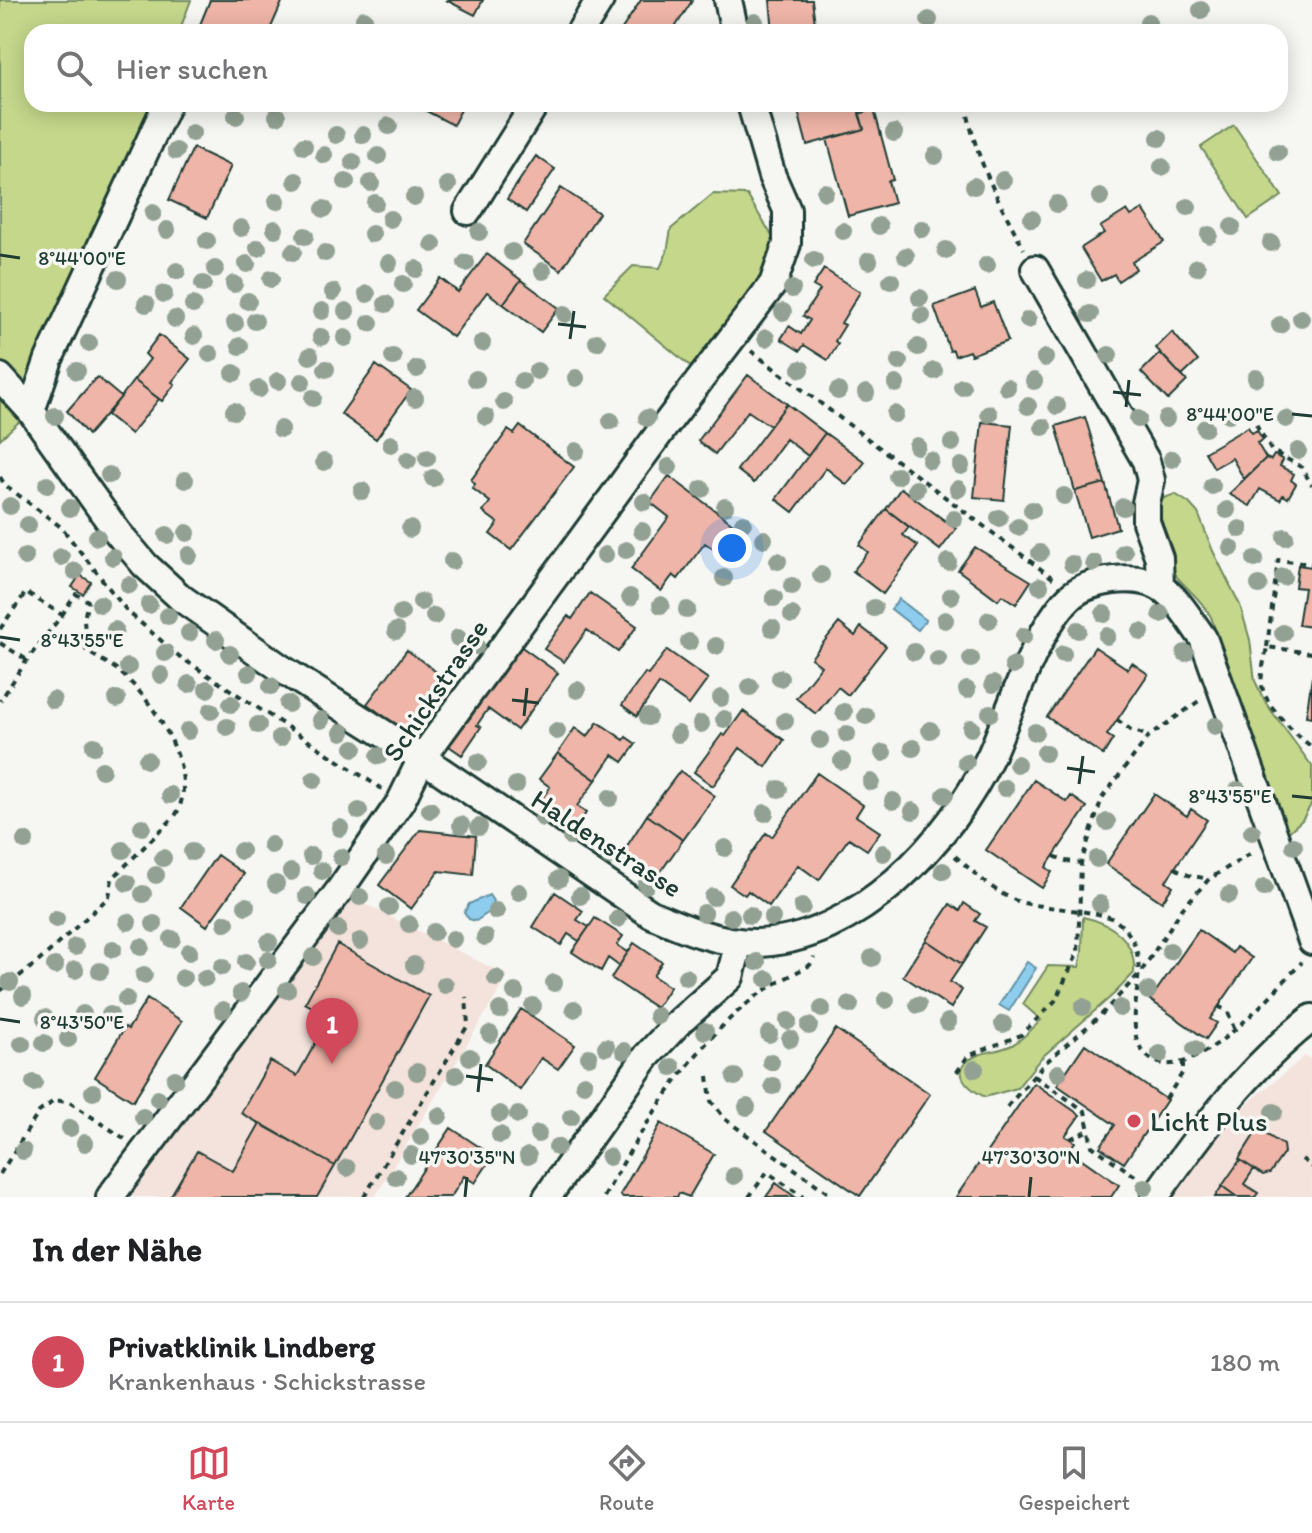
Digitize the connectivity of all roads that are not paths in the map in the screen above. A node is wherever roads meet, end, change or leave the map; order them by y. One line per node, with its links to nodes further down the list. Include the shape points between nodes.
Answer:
1 (600, 0): 3 (street)
2 (728, 0): 4 (street)
3 (585, 24)
4 (733, 24)
5 (163, 112): 11 (street, via 49,359)
6 (530, 112): 8 (street)
7 (753, 112): 13 (street, Schickstrasse, via 787,210 787,244 773,284)
8 (468, 211)
9 (1035, 269): 12 (street, via 1146,461 1151,480 1146,522 1159,558)
10 (0, 377): 11 (street, Haldenstrasse)
11 (31, 411): 13 (street, Haldenstrasse, via 118,533 181,598)
12 (1160, 587): 14 (street, Haldenstrasse, via 1132,579 1102,580 1070,596 1047,628 962,808 933,846 895,882 861,907 814,930 777,941); 15 (street, via 1203,638)
13 (422, 758): 14 (street, Haldenstrasse, via 651,914 701,935); 18 (street, Schickstrasse, via 401,801 339,891)
14 (739, 942): 19 (street, via 730,977 647,1056)
15 (1307, 952)
16 (1312, 1018): 17 (street, via 1235,1090)
17 (1150, 1190)
18 (110, 1197)
19 (547, 1197)

